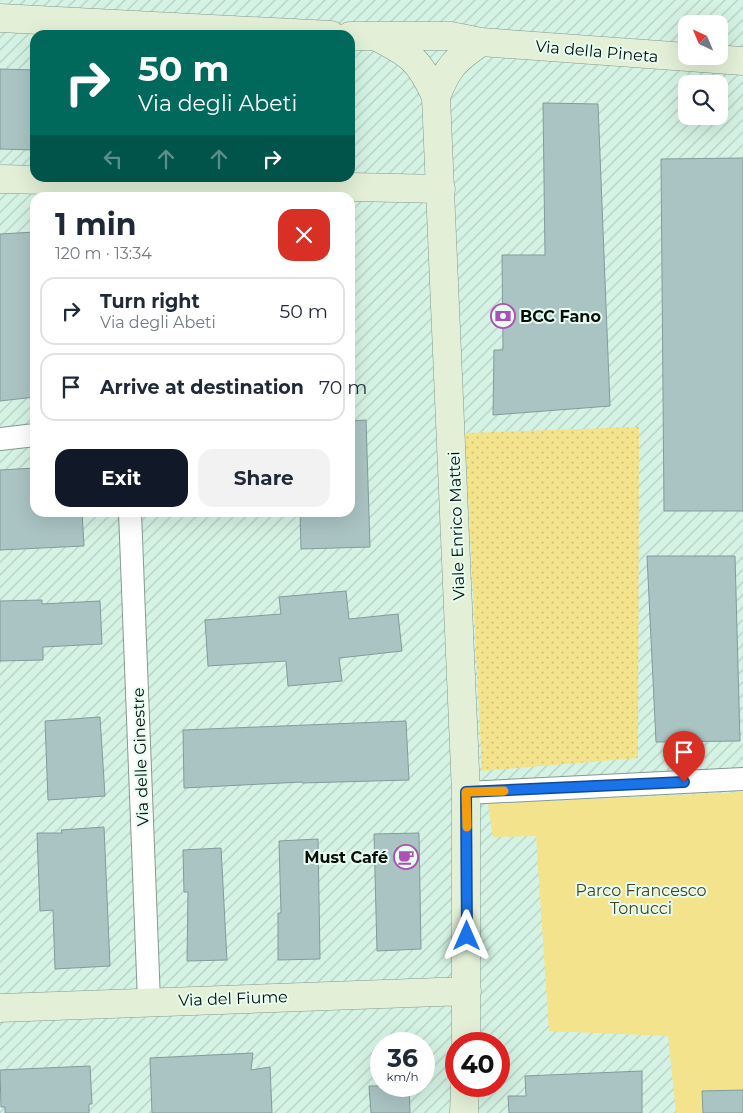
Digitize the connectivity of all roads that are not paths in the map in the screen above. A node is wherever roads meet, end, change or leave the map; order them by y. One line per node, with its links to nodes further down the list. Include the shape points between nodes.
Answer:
1 (0, 18): 2 (street)
2 (234, 30)
3 (355, 36): 4 (street, Via della Pineta)
4 (377, 37): 5 (street, Via della Pineta, via 406,34 451,36); 7 (street, Viale Enrico Mattei, via 405,51 424,70)
5 (481, 42): 6 (street, Via della Pineta); 7 (street, via 459,57 445,74)
6 (743, 61)
7 (436, 97): 11 (street, Viale Enrico Mattei)
8 (0, 178): 9 (street)
9 (30, 181)
10 (43, 182): 12 (street)
11 (441, 188): 12 (street); 17 (street, Viale Enrico Mattei)
12 (118, 189)
13 (30, 436): 14 (street)
14 (0, 439)
15 (130, 517): 19 (street, Via delle Ginestre)
16 (743, 779): 17 (street)
17 (466, 792): 18 (street, Viale Enrico Mattei)
18 (466, 991): 19 (street, Via del Fiume); 21 (street, Viale Enrico Mattei)
19 (149, 1001): 20 (street, Via del Fiume)
20 (0, 1008)
21 (466, 1032)
22 (465, 1097): 23 (street)
23 (464, 1113)

